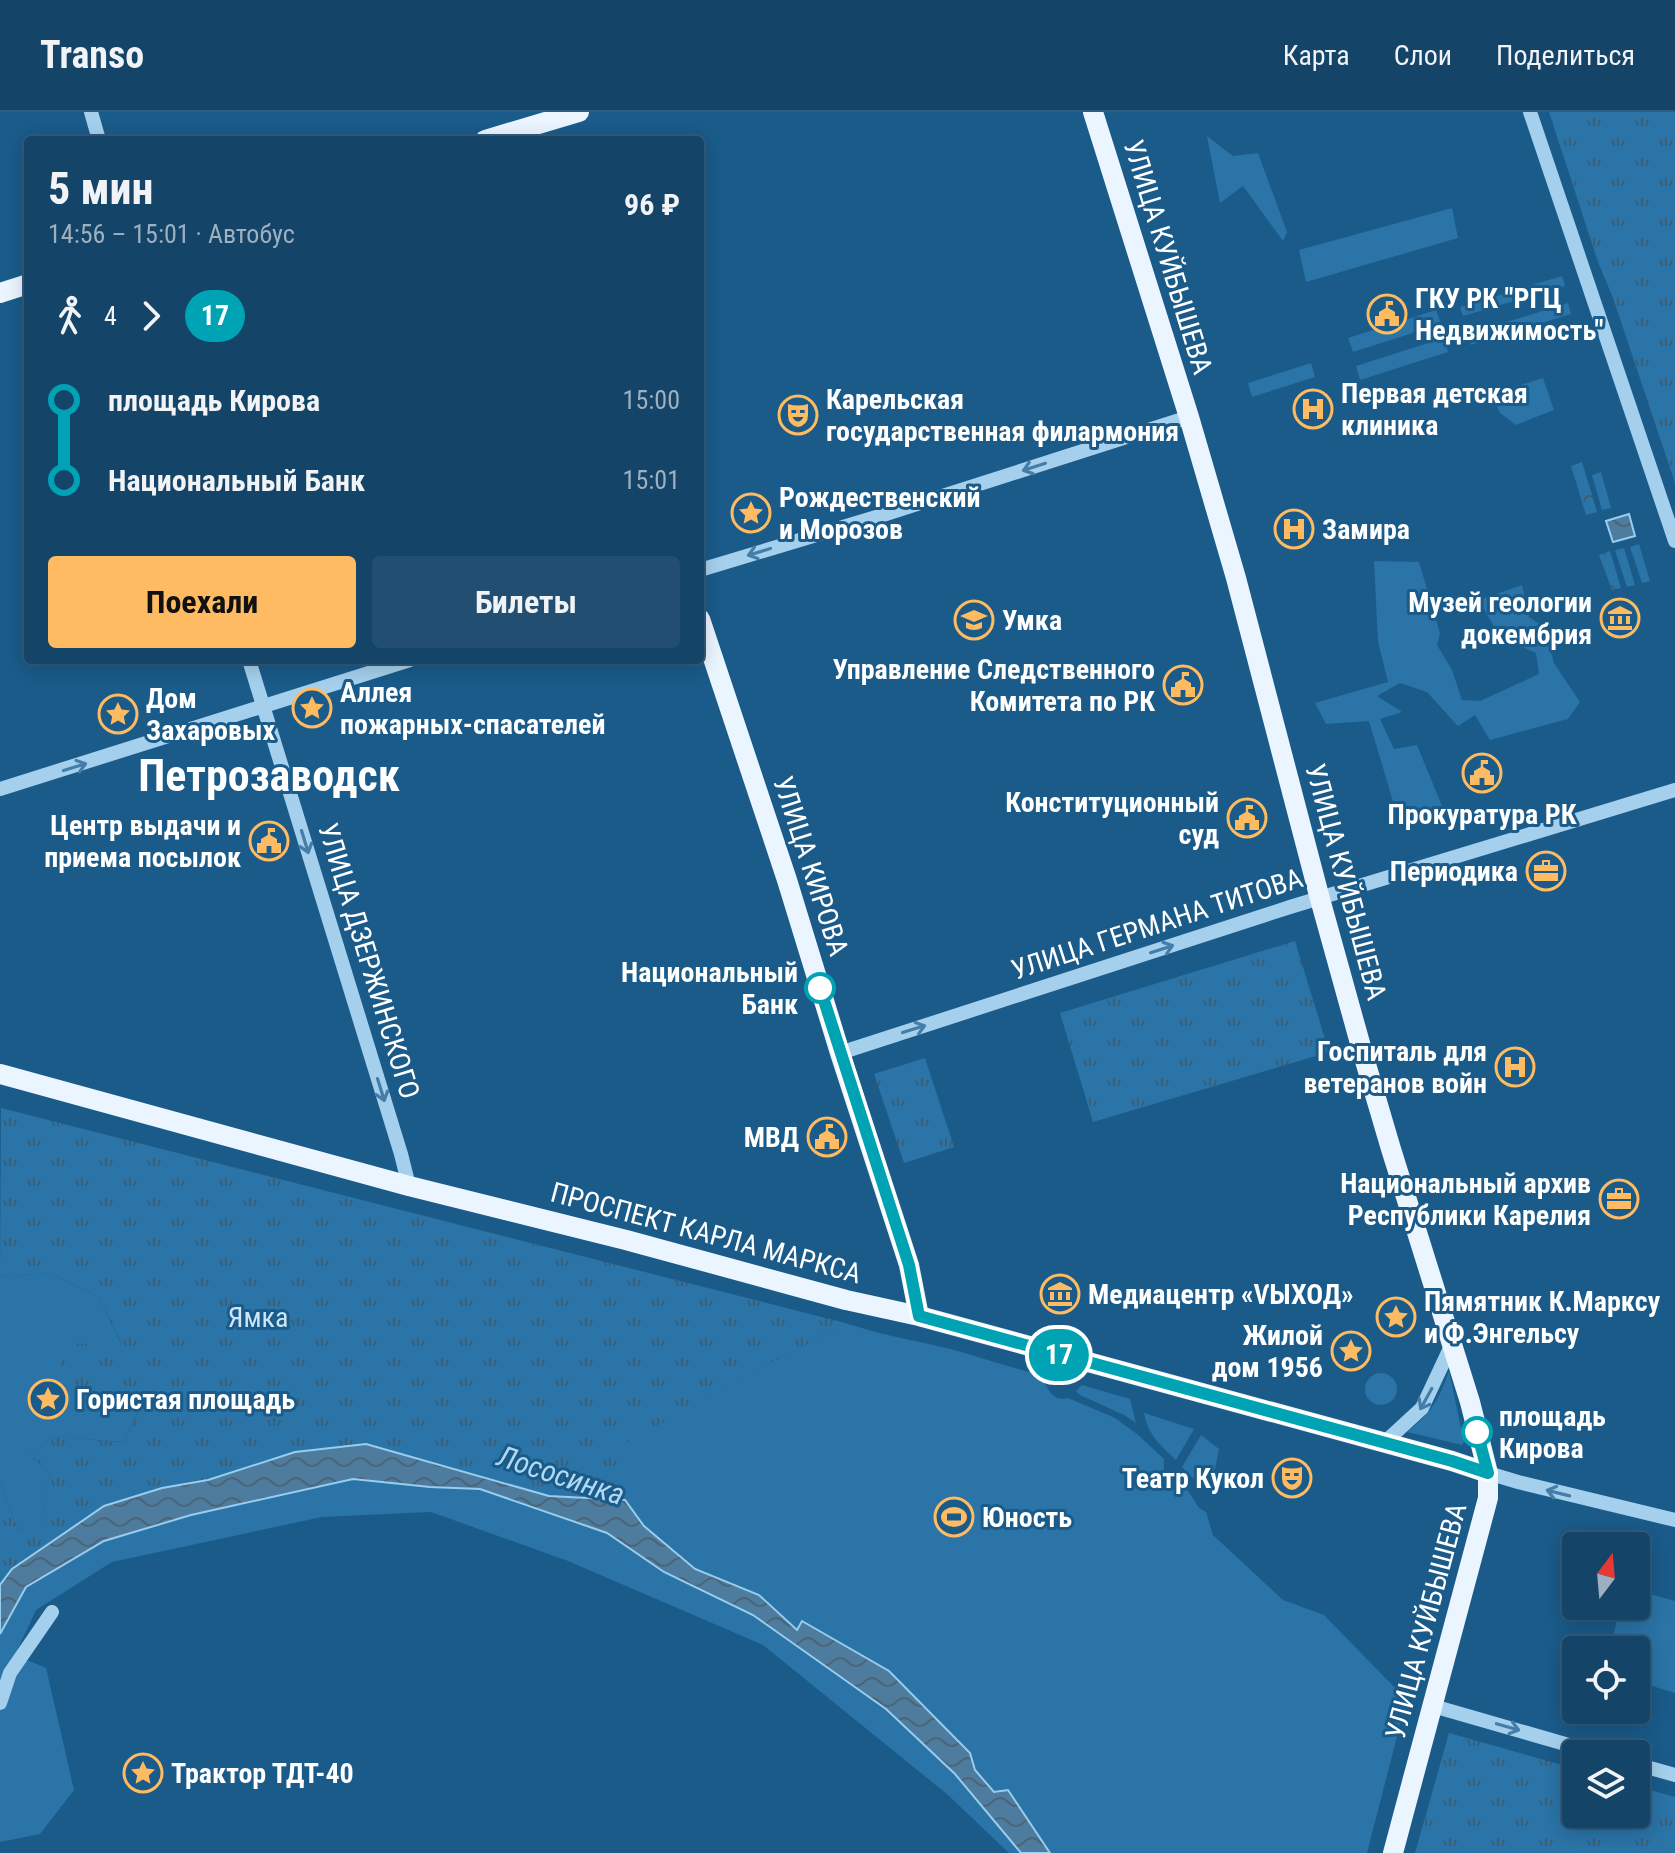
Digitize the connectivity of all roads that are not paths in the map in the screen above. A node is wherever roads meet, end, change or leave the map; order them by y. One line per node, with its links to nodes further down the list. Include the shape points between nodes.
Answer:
1 (91, 112): 6 (street)
2 (579, 112): 5 (main road)
3 (1093, 112): 10 (main road, УЛИЦА КУЙБЫШЕВА)
4 (1530, 112): 11 (street)
5 (545, 125): 7 (main road)
6 (98, 136)
7 (501, 136)
8 (24, 285): 9 (main road)
9 (0, 293)
10 (1189, 417): 12 (street, one-way to 12); 19 (main road, УЛИЦА КУЙБЫШЕВА)
11 (1675, 541)
12 (704, 569)
13 (704, 631): 20 (main road, УЛИЦА КИРОВА)
14 (250, 664): 16 (street, УЛИЦА ДЗЕРЖИНСКОГО)
15 (397, 664): 16 (street)
16 (263, 707): 17 (street, one-way to 16); 22 (street, УЛИЦА ДЗЕРЖИНСКОГО, one-way to 22)
17 (0, 789)
18 (1675, 790): 19 (street, УЛИЦА ГЕРМАНА ТИТОВА)
19 (1320, 899): 20 (street, УЛИЦА ГЕРМАНА ТИТОВА, one-way to 19); 24 (main road, УЛИЦА КУЙБЫШЕВА)
20 (840, 1053): 23 (main road, УЛИЦА КИРОВА, via 909,1265)
21 (0, 1074): 22 (main road, ПРОСПЕКТ КАРЛА МАРКСА)
22 (409, 1186): 23 (main road, ПРОСПЕКТ КАРЛА МАРКСА)
23 (919, 1316): 25 (main road, ПРОСПЕКТ КАРЛА МАРКСА)
24 (1452, 1343): 25 (street, one-way to 25, via 1422,1408); 26 (main road, УЛИЦА КУЙБЫШЕВА)
25 (1384, 1443): 26 (main road, ПРОСПЕКТ КАРЛА МАРКСА)
26 (1488, 1473): 27 (street, ПРОСПЕКТ КАРЛА МАРКСА, one-way to 26); 30 (main road, УЛИЦА КУЙБЫШЕВА, via 1488,1498)
27 (1675, 1520)
28 (52, 1612): 29 (street, via 10,1673)
29 (0, 1703)
30 (1433, 1706): 31 (street, one-way to 31); 34 (main road, УЛИЦА КУЙБЫШЕВА)
31 (1562, 1743)
32 (1650, 1768): 33 (street)
33 (1675, 1775)
34 (1393, 1853)

